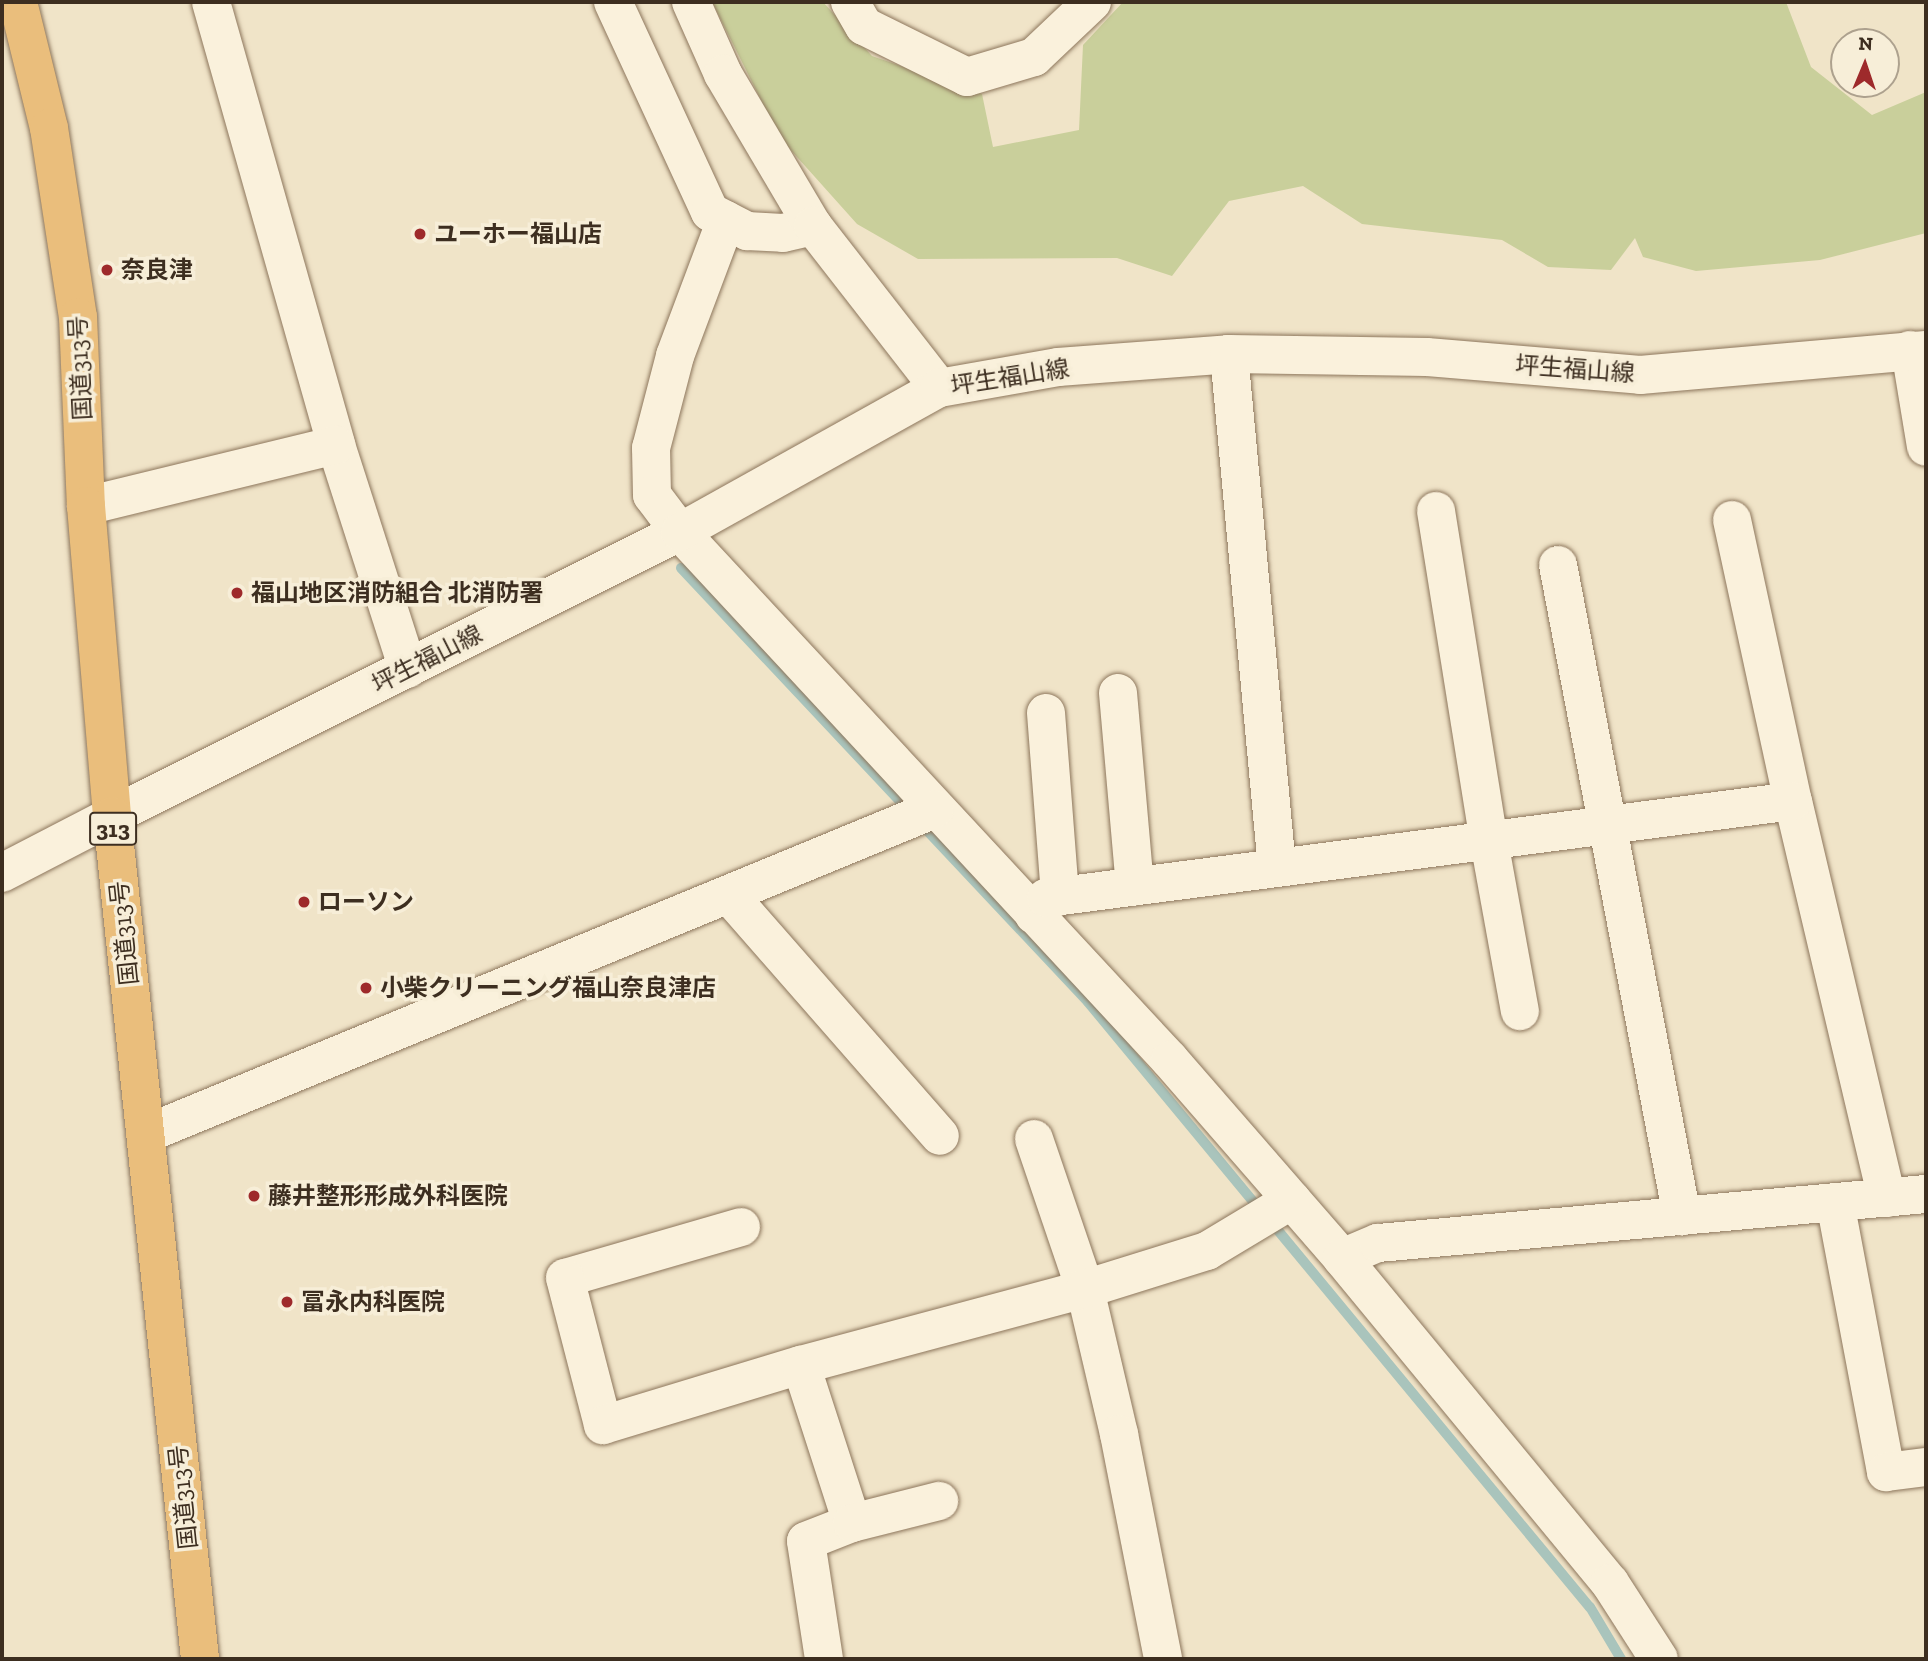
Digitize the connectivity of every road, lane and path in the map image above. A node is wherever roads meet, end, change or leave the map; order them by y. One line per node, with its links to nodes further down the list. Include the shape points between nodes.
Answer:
1 (18, 2): 14 (highway, 国道313号 / 313, via 49,128 78,317)
2 (211, 2): 12 (street)
3 (613, 2): 7 (street, via 710,212)
4 (691, 2): 8 (street, via 723,74)
5 (850, 2): 6 (street, via 864,26 967,77 1034,57)
6 (1092, 2)
7 (726, 220): 8 (street, via 747,231 783,233); 17 (street, via 675,356 651,448 652,495)
8 (813, 226): 11 (street)
9 (1918, 350): 10 (street, 坪生福山線, via 1640,375 1427,357); 13 (street)
10 (1229, 354): 11 (street, 坪生福山線, via 1058,367); 27 (street)
11 (939, 388): 17 (street, 坪生福山線)
12 (336, 445): 14 (street); 19 (street)
13 (1926, 447)
14 (86, 506): 24 (highway, 国道313号 / 313)
15 (1436, 510): 26 (street)
16 (1732, 520): 22 (street)
17 (680, 532): 19 (street, 坪生福山線); 23 (street)
18 (1558, 565): 25 (street)
19 (408, 669): 24 (street, 坪生福山線)
20 (1118, 694): 29 (street)
21 (1046, 713): 31 (street)
22 (1793, 801): 25 (street); 37 (street)
23 (922, 814): 30 (street); 31 (street)
24 (112, 816): 28 (street, 坪生福山線); 33 (highway, 国道313号 / 313)
25 (1606, 825): 26 (street); 40 (street)
26 (1489, 841): 27 (street); 32 (street)
27 (1278, 868): 29 (street)
28 (2, 873)
29 (1135, 886): 31 (street)
30 (729, 895): 33 (street); 34 (street)
31 (1047, 905): 39 (street, via 1170,1060)
32 (1520, 1011)
33 (146, 1134): 48 (highway, 国道313号 / 313)
34 (940, 1136)
35 (1034, 1139): 43 (street)
36 (1926, 1194): 37 (street)
37 (1887, 1198): 38 (street)
38 (1835, 1202): 40 (street); 45 (street, via 1885,1472)
39 (1275, 1210): 42 (street); 43 (street, via 1207,1251)
40 (1682, 1216): 42 (street, via 1378,1243)
41 (741, 1227): 44 (street, via 565,1278 603,1425)
42 (1342, 1258): 51 (street, via 1610,1583)
43 (1085, 1289): 44 (street); 50 (street)
44 (802, 1365): 47 (street)
45 (1926, 1467)
46 (939, 1500): 47 (street)
47 (852, 1523): 49 (street, via 806,1541)
48 (200, 1659)
49 (824, 1659)
50 (1163, 1659)
51 (1659, 1659)

